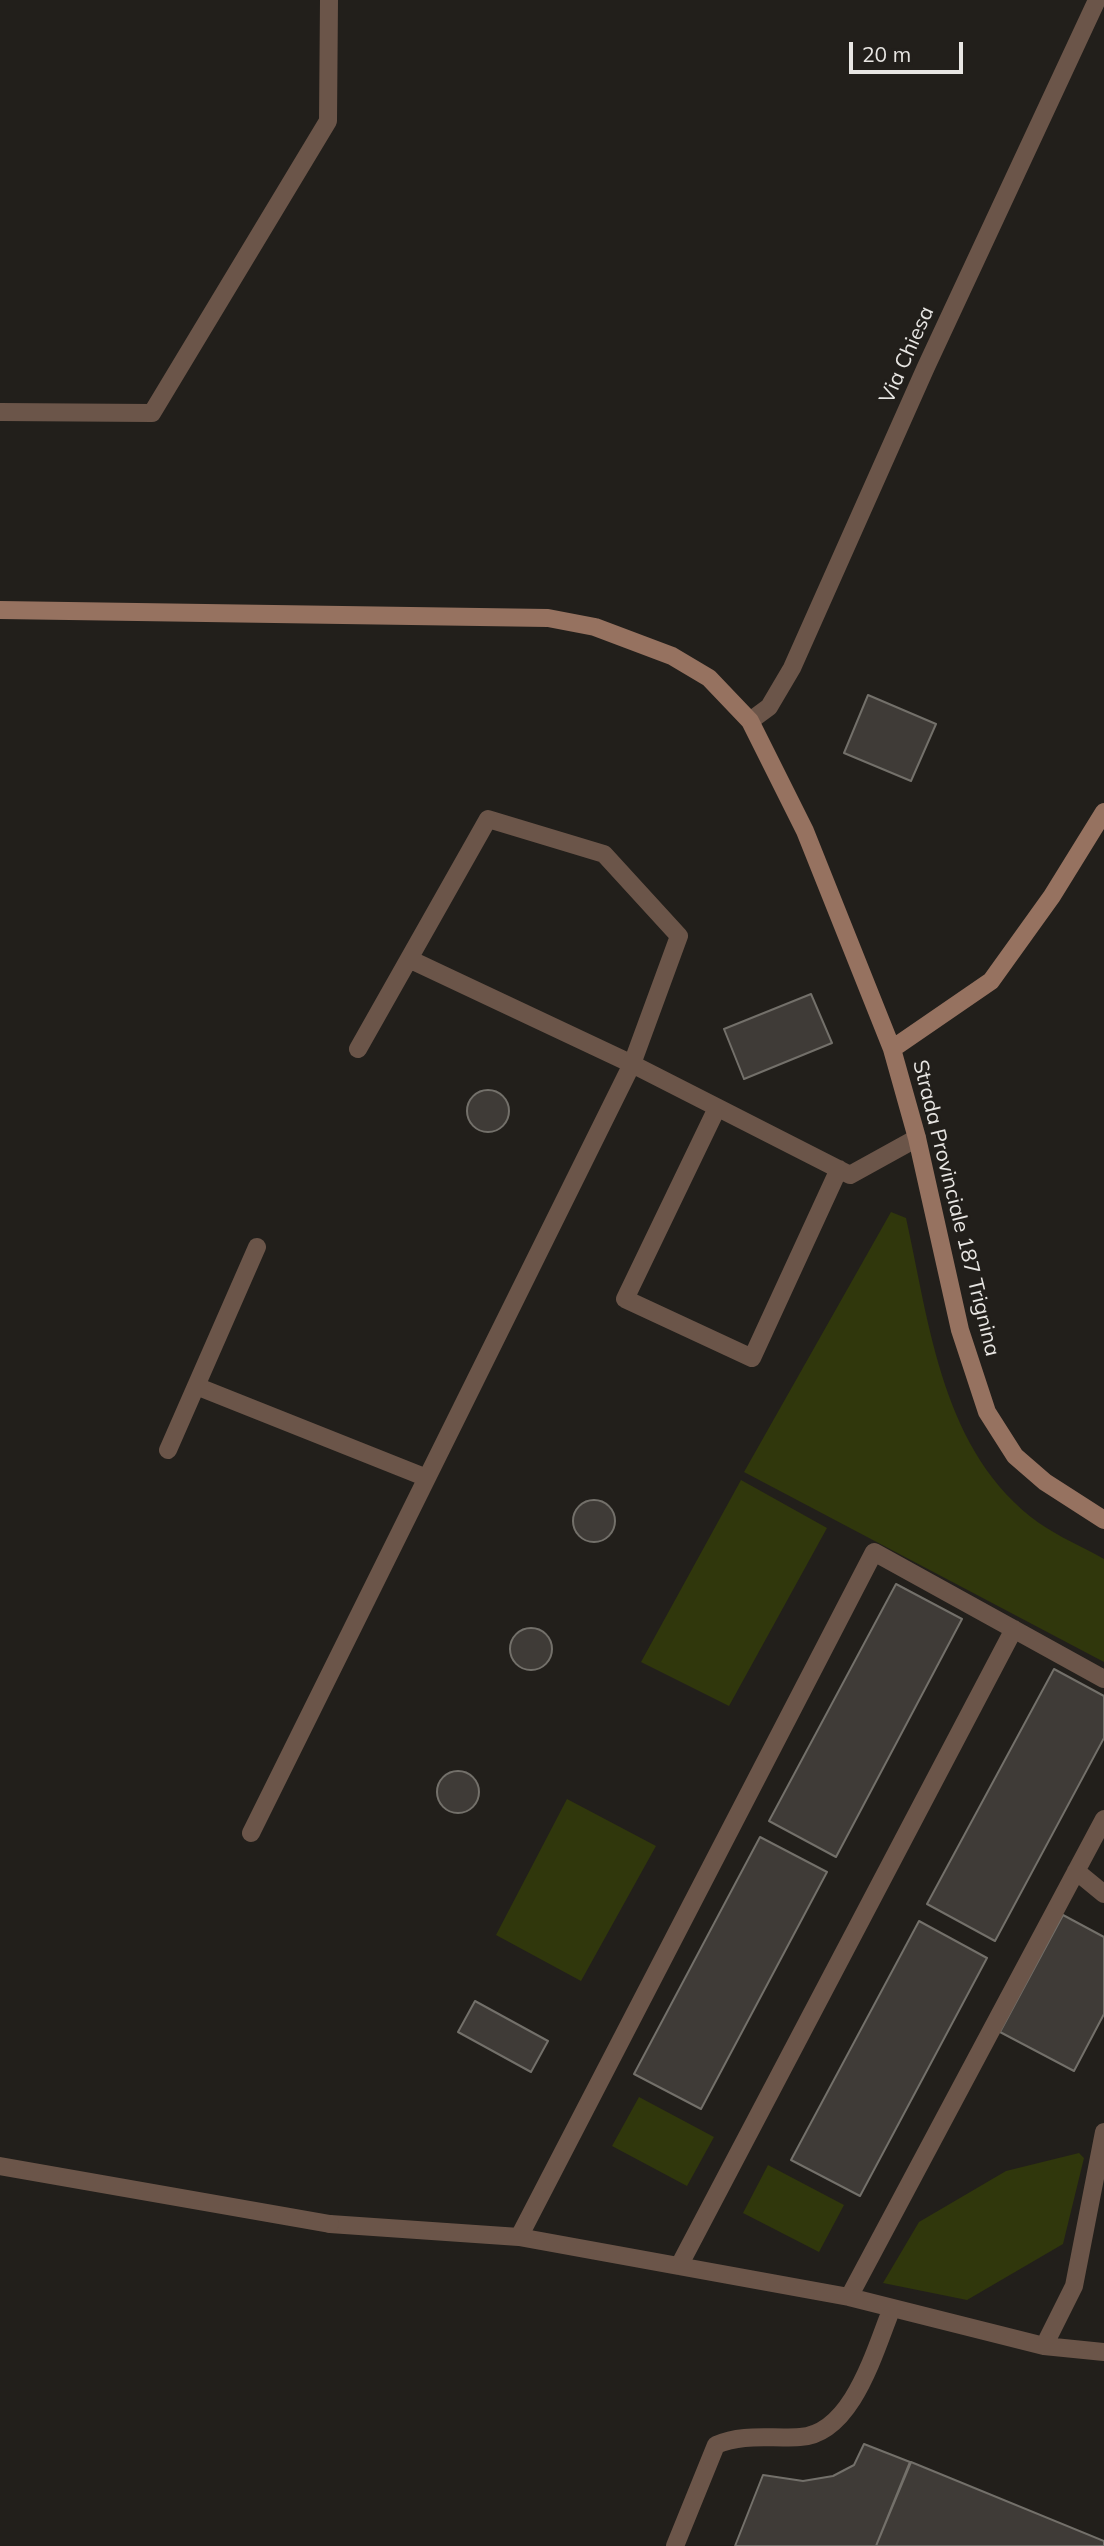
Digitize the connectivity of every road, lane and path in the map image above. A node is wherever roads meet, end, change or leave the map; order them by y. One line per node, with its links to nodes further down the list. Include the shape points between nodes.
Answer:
1 (329, 0): 3 (street, via 328,121 152,414)
2 (1097, 0): 5 (street, Via Chiesa, via 792,668 769,707)
3 (0, 412)
4 (0, 610): 5 (street, via 548,618 594,627 672,656 709,678)
5 (750, 721): 9 (street, via 805,831)
6 (1104, 812): 9 (street, Strada Provinciale 187 Trignina, via 1052,896 990,981)
7 (409, 959): 8 (street); 10 (street); 10 (street, via 488,819 604,854 679,936)
8 (358, 1049)
9 (892, 1049): 12 (street, Strada Provinciale 187 Trignina)
10 (632, 1065): 11 (street); 17 (street)
11 (717, 1108): 13 (street); 13 (street, via 625,1299 752,1358)
12 (917, 1138): 13 (street, via 850,1175); 18 (street, Strada Provinciale 187 Trignina, via 960,1330 987,1412 1015,1456 1045,1482)
13 (839, 1169)
14 (257, 1247): 15 (street)
15 (196, 1386): 16 (street); 17 (street)
16 (168, 1450)
17 (427, 1478): 22 (street)
18 (1104, 1520)
19 (1014, 1629): 20 (street); 27 (street, via 874,1552); 28 (street)
20 (1104, 1679)
21 (1104, 1819): 23 (street)
22 (251, 1833)
23 (1076, 1871): 24 (street); 29 (street)
24 (1104, 1894)
25 (1104, 2132): 31 (street, via 1074,2286)
26 (0, 2166): 27 (street, via 330,2224)
27 (519, 2237): 28 (street)
28 (679, 2266): 29 (street)
29 (849, 2297): 30 (street)
30 (892, 2308): 31 (street); 33 (street, via 855,2398 824,2432 803,2437 735,2437 716,2445)
31 (1044, 2346): 32 (street)
32 (1104, 2352)
33 (675, 2546)

